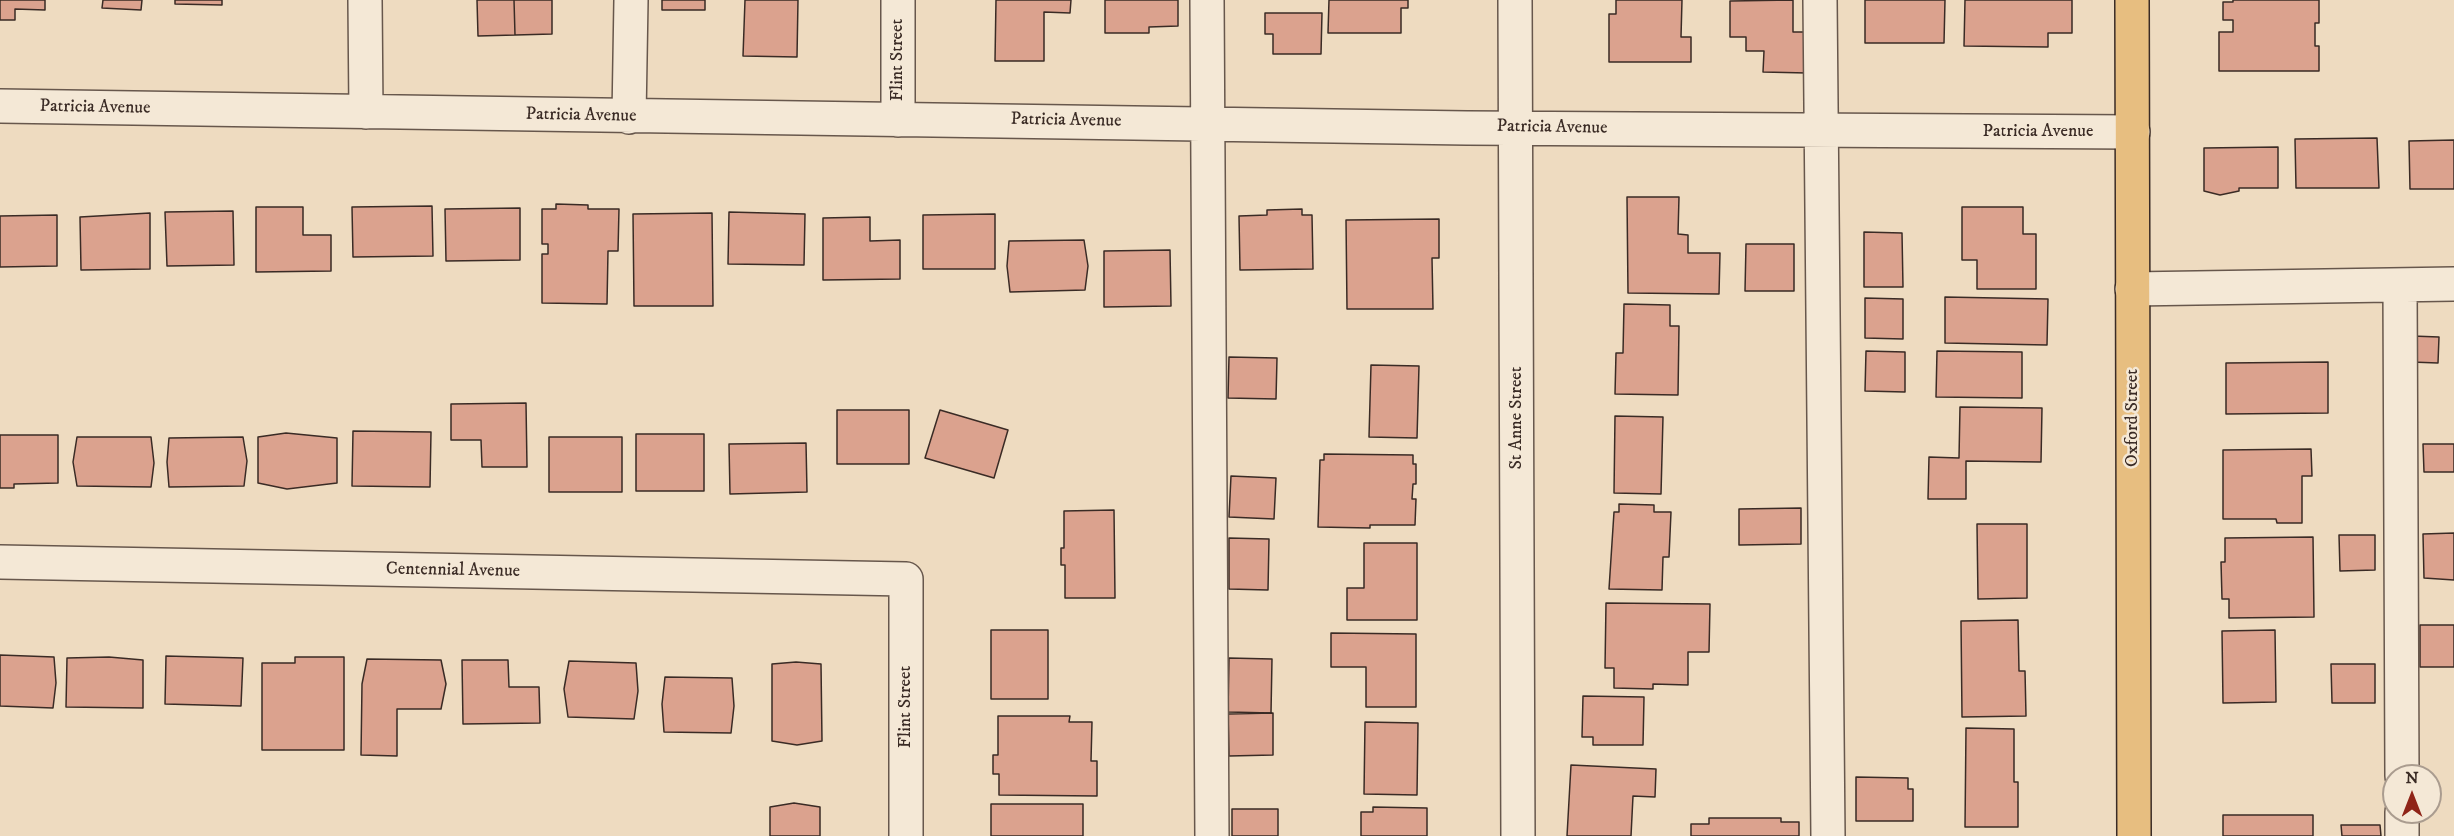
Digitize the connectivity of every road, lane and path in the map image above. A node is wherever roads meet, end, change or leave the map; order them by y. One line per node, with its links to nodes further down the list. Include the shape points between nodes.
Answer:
1 (365, 0): 9 (street)
2 (631, 0): 10 (street)
3 (898, 0): 11 (street, Flint Street)
4 (1207, 0): 12 (street)
5 (1515, 0): 13 (street, St Anne Street)
6 (1820, 0): 14 (street)
7 (2132, 0): 15 (main road, Oxford Street)
8 (0, 106): 9 (street, Patricia Avenue)
9 (366, 112): 10 (street, Patricia Avenue)
10 (629, 117): 11 (street, Patricia Avenue)
11 (898, 120): 12 (street, Patricia Avenue)
12 (1207, 123): 13 (street, Patricia Avenue); 23 (street)
13 (1515, 128): 14 (street, Patricia Avenue); 24 (street, St Anne Street)
14 (1821, 131): 15 (street, Patricia Avenue); 25 (street)
15 (2133, 132): 18 (main road, Oxford Street)
16 (2454, 284): 17 (street)
17 (2400, 286): 18 (street); 21 (street)
18 (2132, 289): 26 (main road, Oxford Street)
19 (0, 562): 20 (street, Centennial Avenue)
20 (906, 579): 22 (street, Flint Street)
21 (2402, 764)
22 (906, 836)
23 (1212, 836)
24 (1518, 836)
25 (1828, 836)
26 (2134, 836)

